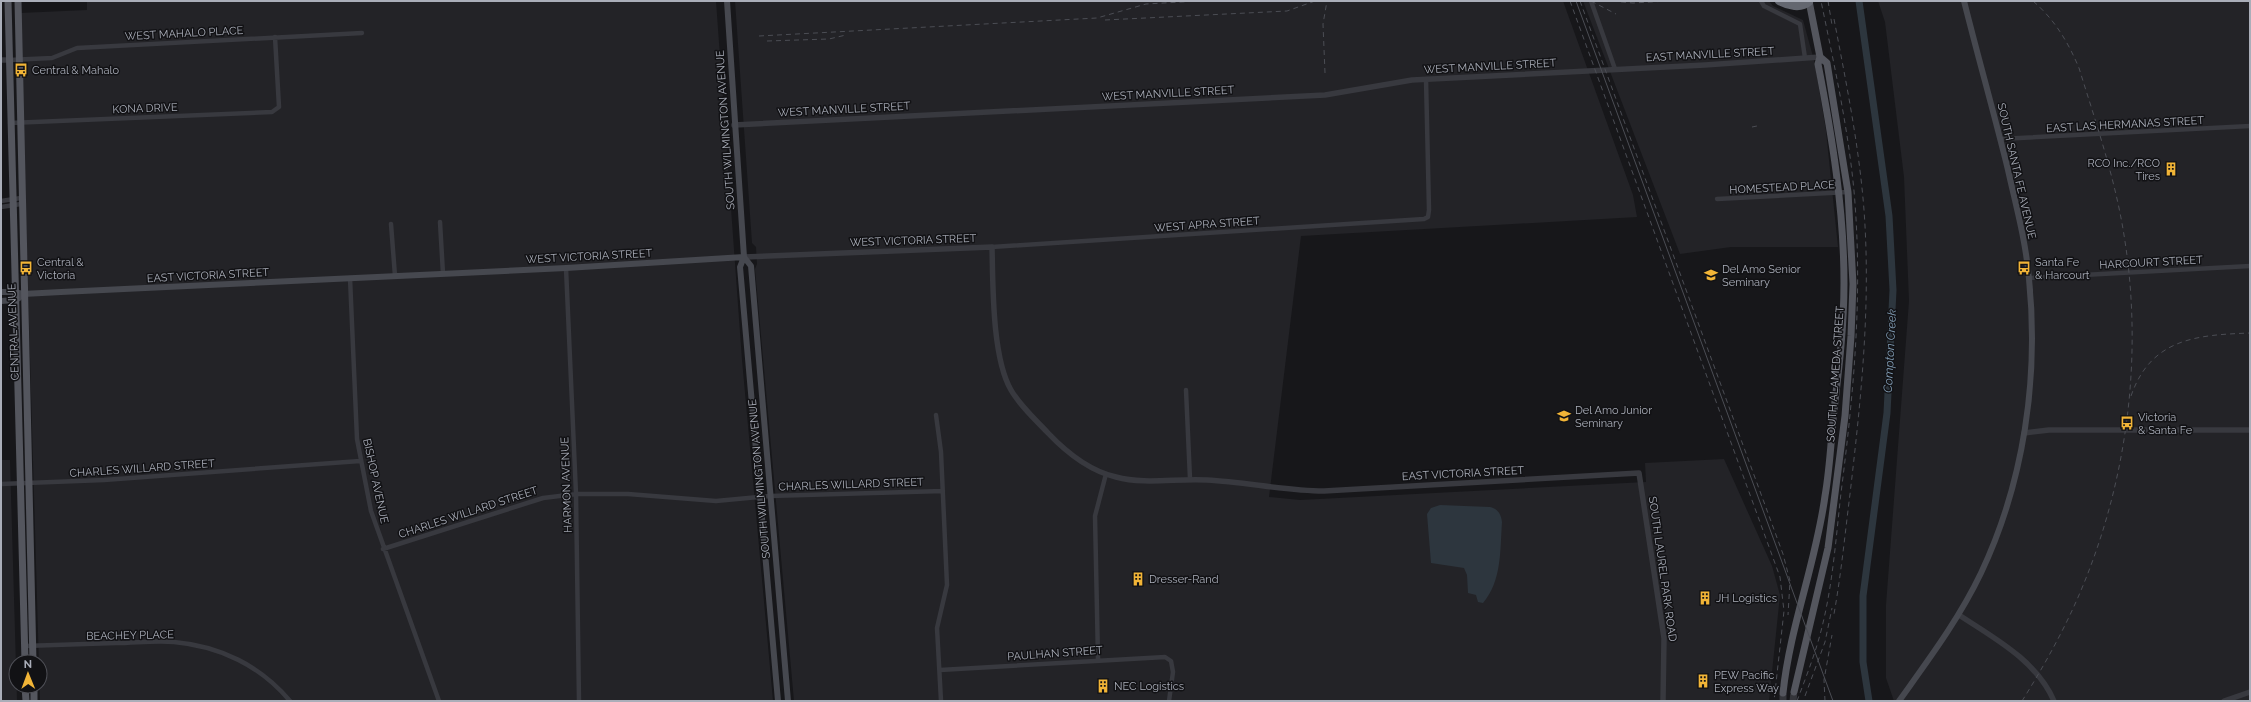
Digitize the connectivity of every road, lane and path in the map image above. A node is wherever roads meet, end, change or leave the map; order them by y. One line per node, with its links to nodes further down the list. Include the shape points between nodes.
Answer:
1 (8, 1): 14 (main road, CENTRAL AVENUE)
2 (18, 1): 15 (main road, CENTRAL AVENUE)
3 (727, 1): 21 (main road, SOUTH WILMINGTON AVENUE)
4 (1591, 1): 16 (street)
5 (1761, 1): 12 (street, via 1764,6 1800,24)
6 (1778, 1): 7 (highway, via 1793,6)
7 (1808, 1): 11 (main road, SOUTH ALAMEDA STREET)
8 (1964, 1): 23 (main road, SOUTH SANTA FE AVENUE)
9 (362, 33): 10 (street, WEST MAHALO PLACE)
10 (275, 37): 15 (street, WEST MAHALO PLACE, via 77,48 52,58); 20 (street, KONA DRIVE, via 279,107 272,112)
11 (1820, 57): 12 (street, EAST MANVILLE STREET); 24 (main road, SOUTH ALAMEDA STREET, via 1818,64); 25 (main road, SOUTH ALAMEDA STREET, via 1827,62)
12 (1805, 58): 16 (street, EAST MANVILLE STREET)
13 (1, 60): 14 (street)
14 (9, 60): 15 (street, WEST MAHALO PLACE); 19 (main road, CENTRAL AVENUE)
15 (19, 60): 20 (main road, CENTRAL AVENUE)
16 (1615, 69): 17 (street, EAST MANVILLE STREET)
17 (1601, 71): 18 (street, WEST MANVILLE STREET)
18 (1426, 79): 21 (street, WEST MANVILLE STREET, via 1342,93); 33 (street, WEST APRA STREET, via 1429,210 1428,217 1424,219)
19 (10, 123): 20 (street, KONA DRIVE); 29 (main road, CENTRAL AVENUE)
20 (19, 123): 28 (main road, CENTRAL AVENUE)
21 (734, 125): 34 (main road, SOUTH WILMINGTON AVENUE)
22 (2250, 126): 23 (street, EAST LAS HERMANAS STREET)
23 (2000, 139): 40 (main road, SOUTH SANTA FE AVENUE, via 2019,217)
24 (1839, 192): 25 (street, HOMESTEAD PLACE); 26 (street, HOMESTEAD PLACE); 46 (main road, SOUTH ALAMEDA STREET, via 1844,283)
25 (1848, 192): 47 (main road, SOUTH ALAMEDA STREET, via 1852,284)
26 (1717, 200)
27 (1, 201): 29 (street)
28 (21, 201): 29 (street); 43 (main road, CENTRAL AVENUE)
29 (12, 202): 30 (street); 42 (main road, CENTRAL AVENUE)
30 (1, 207)
31 (440, 222): 37 (street)
32 (391, 224): 38 (street)
33 (992, 247): 34 (street, WEST VICTORIA STREET); 55 (street, WEST VICTORIA STREET, via 994,304 1000,360 1011,390 1056,441 1083,462)
34 (744, 257): 36 (main road, WEST VICTORIA STREET); 64 (main road, SOUTH WILMINGTON AVENUE, via 751,266); 65 (main road, SOUTH WILMINGTON AVENUE, via 740,267)
35 (2250, 266): 40 (street, HARCOURT STREET)
36 (566, 268): 37 (main road, WEST VICTORIA STREET); 63 (street, HARMON AVENUE)
37 (443, 274): 38 (main road, WEST VICTORIA STREET)
38 (395, 276): 39 (main road, EAST VICTORIA STREET)
39 (350, 278): 43 (main road, EAST VICTORIA STREET); 54 (street, BISHOP AVENUE)
40 (2029, 278): 53 (main road, SOUTH SANTA FE AVENUE, via 2033,343)
41 (1, 292): 42 (main road, EAST VICTORIA STREET)
42 (14, 292): 43 (main road, EAST VICTORIA STREET); 44 (main road, CENTRAL AVENUE)
43 (23, 294): 44 (main road); 48 (main road, CENTRAL AVENUE)
44 (15, 300): 45 (main road); 49 (main road, CENTRAL AVENUE)
45 (1, 301)
46 (1838, 374): 47 (main road); 78 (main road, SOUTH ALAMEDA STREET, via 1825,496 1817,543 1789,647)
47 (1848, 375): 76 (main road, SOUTH ALAMEDA STREET, via 1828,548)
48 (26, 385): 49 (main road); 57 (main road, CENTRAL AVENUE)
49 (17, 386): 59 (main road, CENTRAL AVENUE)
50 (1186, 390): 56 (street)
51 (936, 415): 62 (street)
52 (2250, 430): 53 (street, via 2055,430)
53 (2024, 433): 69 (main road, SOUTH SANTA FE AVENUE, via 2020,460 2004,514 1981,573)
54 (360, 461): 57 (street, CHARLES WILLARD STREET); 66 (street, BISHOP AVENUE, via 371,511)
55 (1106, 474): 56 (street, WEST VICTORIA STREET, via 1130,480); 74 (street, via 1096,516)
56 (1190, 479): 60 (street, WEST VICTORIA STREET)
57 (29, 483): 59 (street, CHARLES WILLARD STREET); 68 (main road, CENTRAL AVENUE)
58 (1, 484): 59 (street, CHARLES WILLARD STREET)
59 (20, 484): 67 (main road, CENTRAL AVENUE)
60 (1272, 488): 61 (street, EAST VICTORIA STREET, via 1324,491 1640,473)
61 (1642, 488): 86 (street, SOUTH LAUREL PARK ROAD, via 1664,638)
62 (943, 491): 64 (street, CHARLES WILLARD STREET); 75 (street, via 947,585 937,628)
63 (576, 494): 65 (street, CHARLES WILLARD STREET, via 628,494 716,501); 66 (street, CHARLES WILLARD STREET, via 543,498); 81 (street, HARMON AVENUE)
64 (770, 496): 65 (street, CHARLES WILLARD STREET); 83 (main road, SOUTH WILMINGTON AVENUE)
65 (760, 497): 82 (main road, SOUTH WILMINGTON AVENUE)
66 (383, 549): 80 (street, BISHOP AVENUE)
67 (22, 564): 68 (main road); 70 (main road, CENTRAL AVENUE)
68 (31, 564): 71 (main road, CENTRAL AVENUE)
69 (1959, 615): 87 (main road, SOUTH SANTA FE AVENUE); 88 (street, via 2011,649 2037,676)
70 (24, 646): 71 (street, BEACHEY PLACE); 72 (main road, CENTRAL AVENUE)
71 (33, 646): 73 (main road, CENTRAL AVENUE); 79 (street, BEACHEY PLACE, via 173,642 201,646 256,668 278,686)
72 (24, 654)
73 (34, 654)
74 (1098, 659): 75 (street, PAULHAN STREET); 85 (street, PAULHAN STREET, via 1165,657 1172,661)
75 (940, 670): 84 (street)
76 (1794, 692)
77 (2250, 692): 89 (street)
78 (1783, 693)
79 (290, 701)
80 (439, 701)
81 (579, 701)
82 (778, 701)
83 (788, 701)
84 (941, 701)
85 (1169, 701)
86 (1663, 701)
87 (1899, 701)
88 (2054, 701)
89 (2224, 701)

